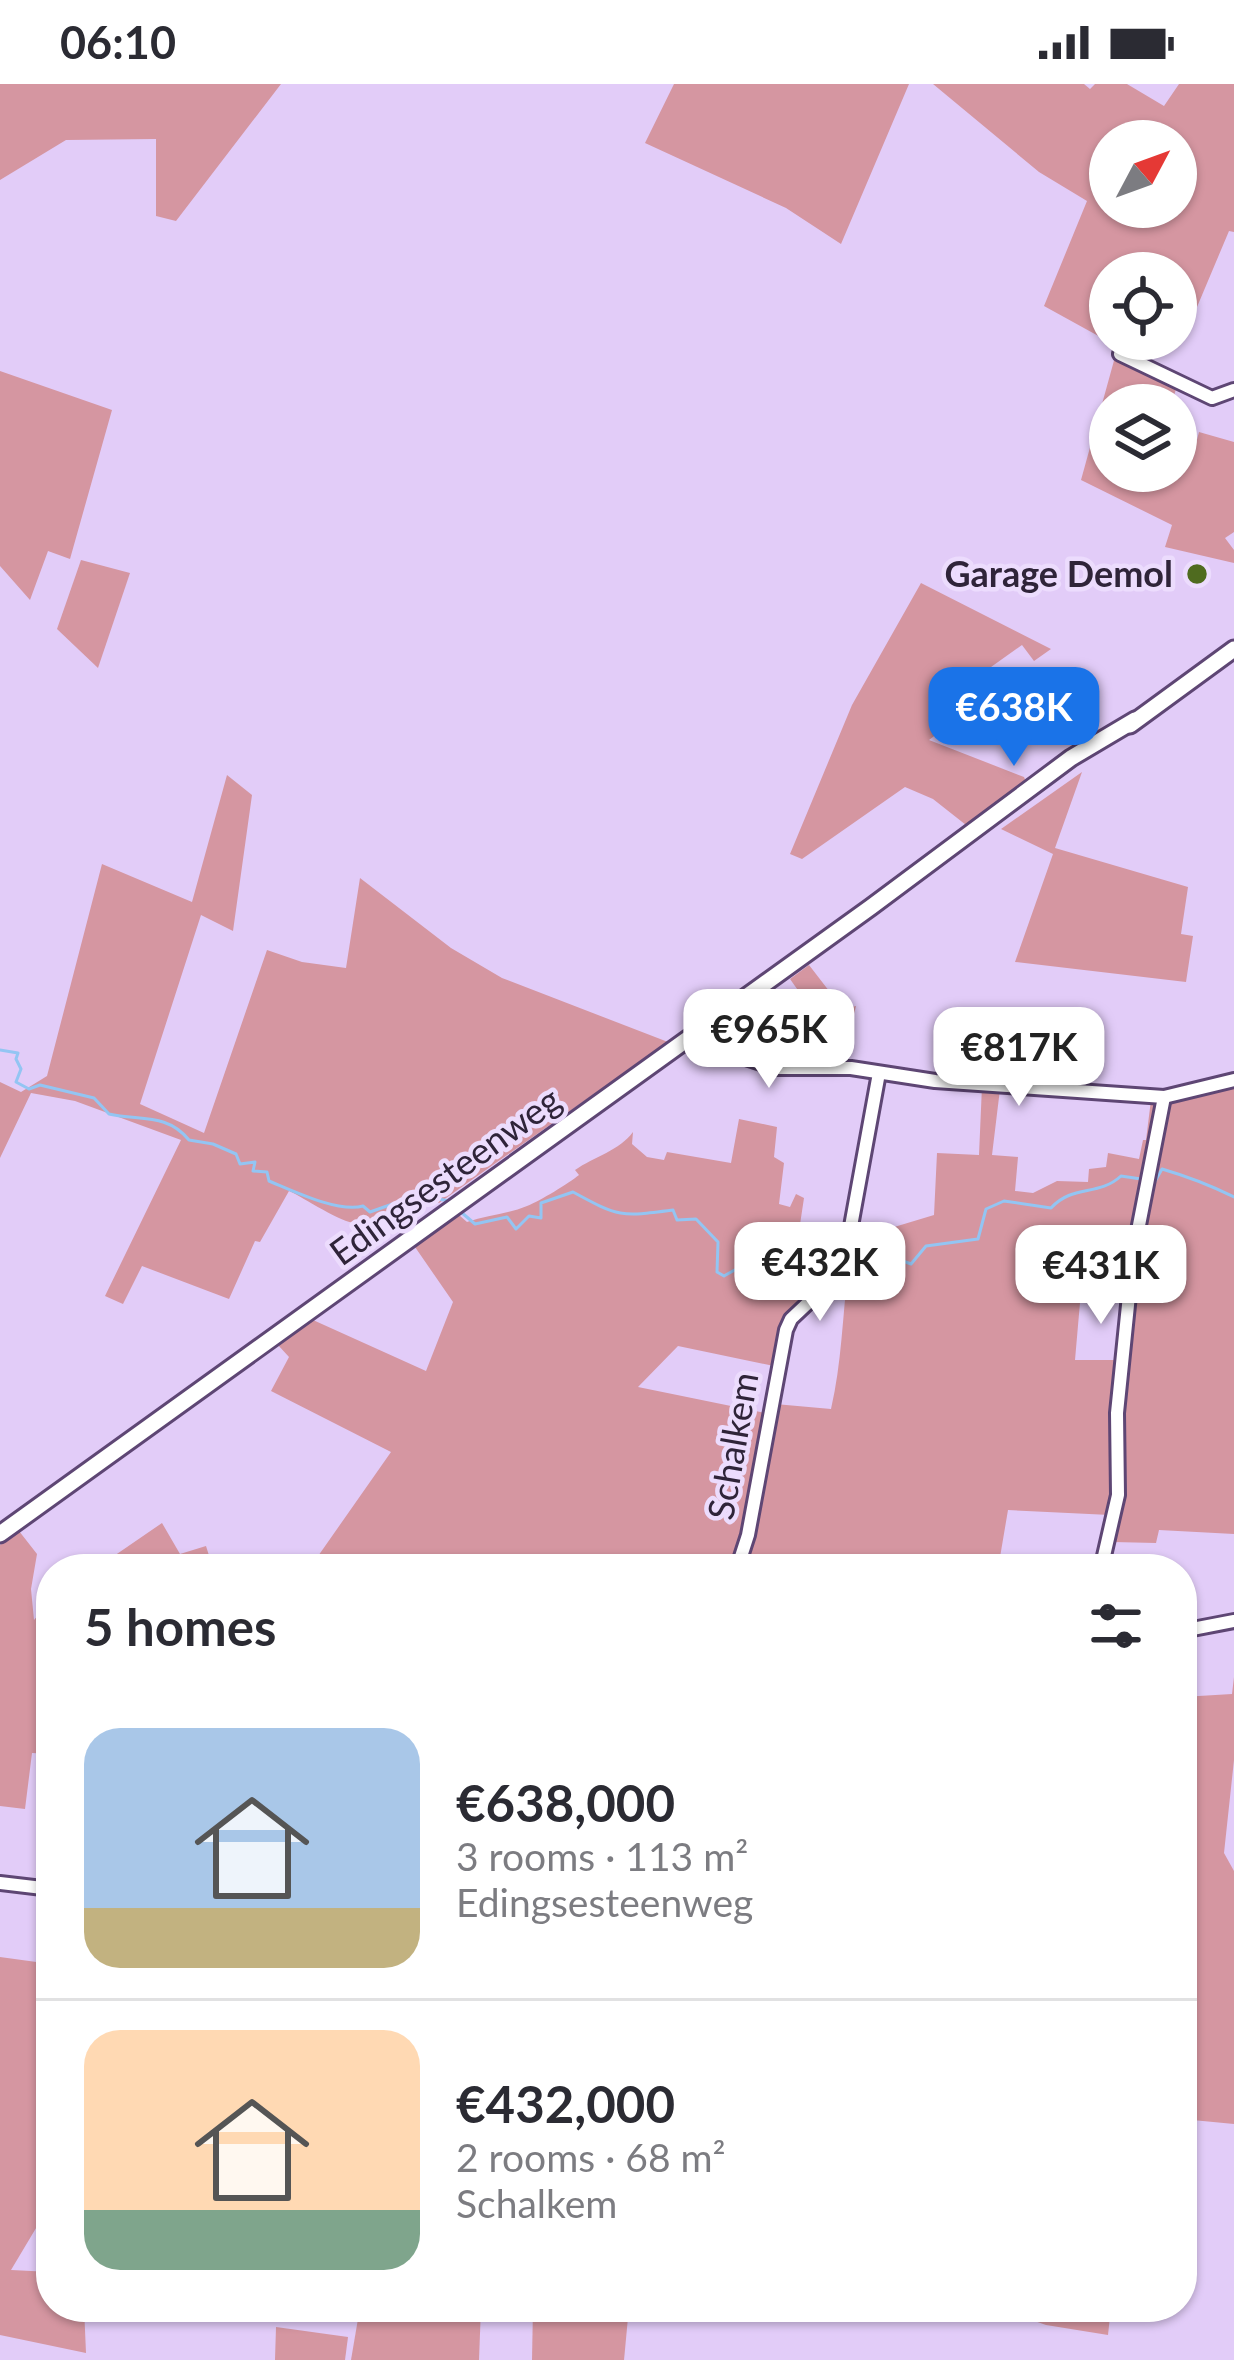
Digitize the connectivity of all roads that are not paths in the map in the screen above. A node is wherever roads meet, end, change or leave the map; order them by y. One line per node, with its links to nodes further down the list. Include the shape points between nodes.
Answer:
1 (1133, 360): 2 (street, via 1212,398)
2 (1234, 390)
3 (1234, 650): 4 (main road, Edingsesteenweg, via 1071,758)
4 (702, 1028): 5 (street, via 715,1048 776,1068); 8 (main road, Edingsesteenweg)
5 (879, 1073): 7 (street); 9 (street, Schalkem, via 843,1270 786,1330)
6 (1234, 1079): 7 (street)
7 (1164, 1096): 10 (street, via 1133,1256 1118,1398 1118,1496)
8 (0, 1534)
9 (741, 1554)
10 (1105, 1554)
11 (1234, 1621): 12 (street)
12 (1197, 1628)
13 (0, 1883): 14 (street)
14 (36, 1887)

